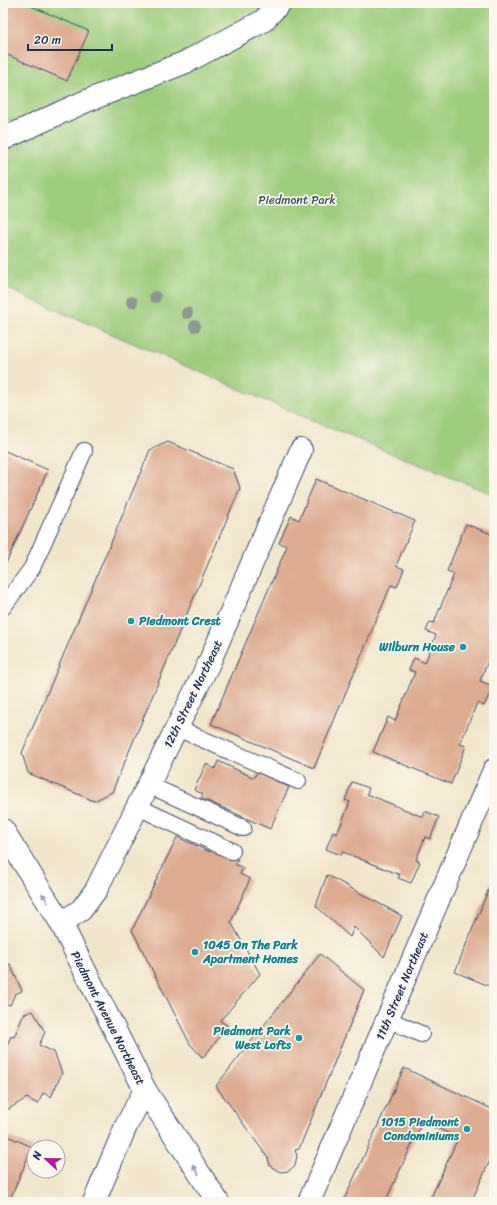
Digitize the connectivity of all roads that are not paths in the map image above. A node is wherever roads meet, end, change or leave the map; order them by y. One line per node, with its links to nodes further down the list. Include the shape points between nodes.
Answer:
1 (280, 3): 2 (street, via 263,21 186,62 84,102)
2 (3, 140)
3 (300, 450): 6 (street, 12th Street Northeast, via 209,663)
4 (84, 451): 5 (lane, via 32,568)
5 (3, 607)
6 (177, 728): 8 (lane); 9 (street, 12th Street Northeast)
7 (494, 770): 15 (street, 11th Street Northeast)
8 (298, 781)
9 (148, 785): 10 (street, 12th Street Northeast); 11 (lane)
10 (138, 807): 13 (lane); 14 (street, 12th Street Northeast, via 96,890 81,910)
11 (243, 828)
12 (3, 830): 14 (street, Piedmont Avenue Northeast, one-way to 12)
13 (232, 851)
14 (61, 923): 17 (street, Piedmont Avenue Northeast)
15 (387, 1019): 16 (lane); 20 (street, 11th Street Northeast)
16 (422, 1034)
17 (144, 1090): 18 (street); 19 (street, Piedmont Avenue Northeast, one-way to 17)
18 (94, 1202)
19 (218, 1202)
20 (309, 1202)

